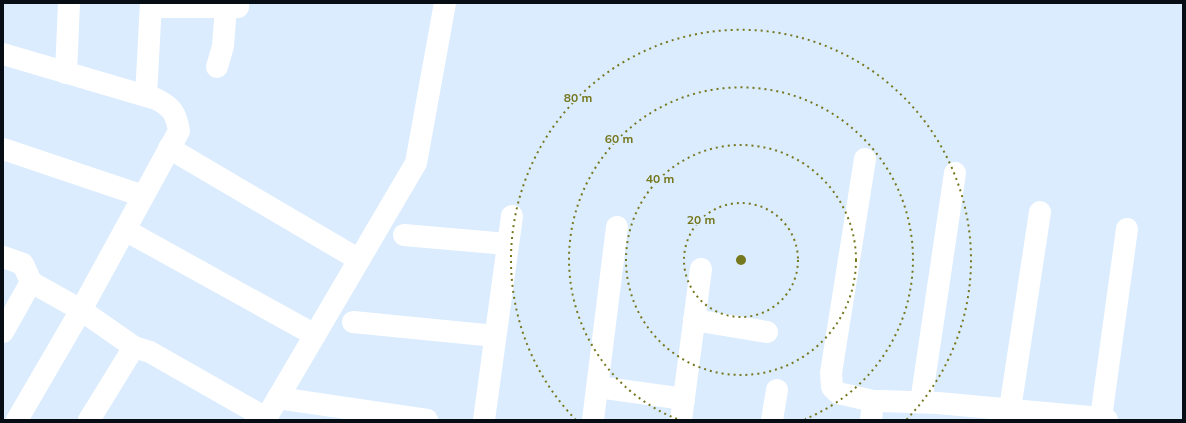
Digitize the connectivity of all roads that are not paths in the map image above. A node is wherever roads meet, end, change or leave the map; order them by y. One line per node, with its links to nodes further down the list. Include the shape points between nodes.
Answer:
1 (69, 3): 7 (street)
2 (445, 3): 35 (street, via 416,163)
3 (151, 5): 4 (street); 8 (street)
4 (232, 5): 6 (street)
5 (3, 54): 7 (street)
6 (217, 68)
7 (66, 73): 8 (street)
8 (146, 96): 9 (street, via 165,104 173,111 179,131)
9 (169, 148): 13 (street); 21 (street)
10 (3, 150): 13 (street)
11 (865, 159): 39 (street, via 831,373 832,387 838,393)
12 (955, 173): 37 (street)
13 (143, 196): 18 (street)
14 (1040, 212): 38 (street)
15 (512, 216): 20 (street)
16 (617, 227): 33 (street)
17 (1127, 229): 42 (street)
18 (125, 230): 25 (street); 28 (street)
19 (404, 235): 20 (street)
20 (507, 244): 31 (street)
21 (351, 256)
22 (3, 257): 24 (street, via 23,264)
23 (701, 269): 26 (street)
24 (31, 282): 25 (street); 29 (street)
25 (81, 310): 32 (street); 43 (street)
26 (694, 320): 30 (street); 36 (street)
27 (352, 322): 31 (street)
28 (304, 330)
29 (3, 332)
30 (766, 332)
31 (495, 336): 46 (street)
32 (134, 347): 41 (street, via 150,352); 44 (street)
33 (598, 387): 36 (street); 47 (street)
34 (777, 390): 49 (street)
35 (278, 398): 41 (street); 45 (street)
36 (684, 398): 48 (street)
37 (933, 408): 38 (street); 39 (street)
38 (1010, 409): 40 (street)
39 (872, 410)
40 (1039, 416): 42 (street)
41 (265, 419)
42 (1104, 419)
43 (17, 420)
44 (90, 420)
45 (427, 420)
46 (484, 420)
47 (593, 420)
48 (681, 420)
49 (772, 420)

